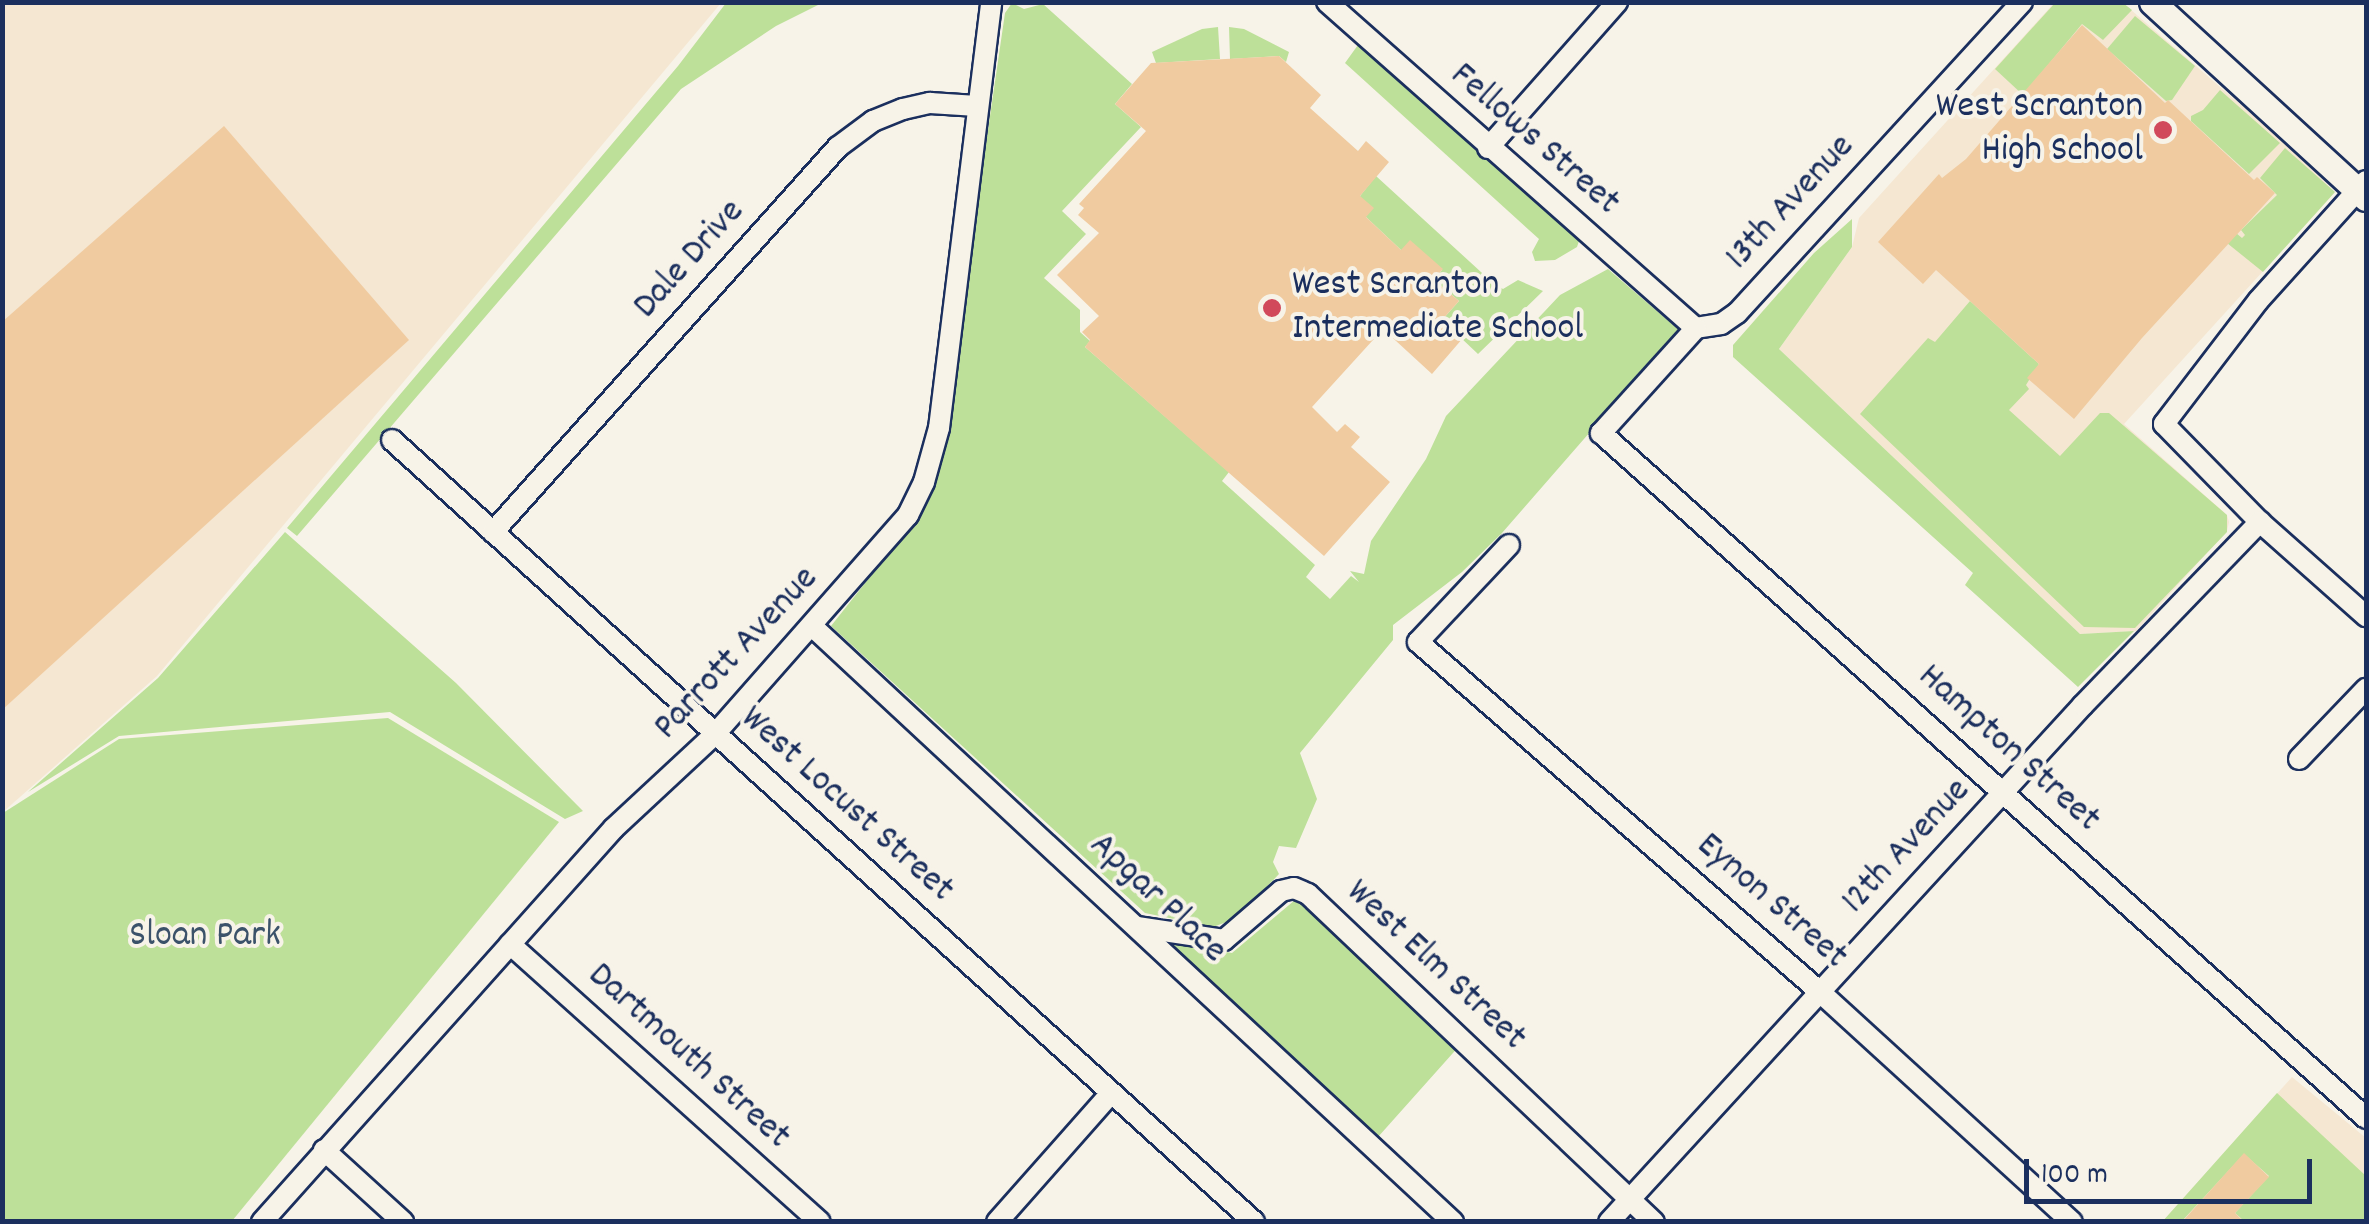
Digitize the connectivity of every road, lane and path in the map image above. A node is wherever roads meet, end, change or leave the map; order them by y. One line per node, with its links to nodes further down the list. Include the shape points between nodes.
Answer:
1 (991, 2): 6 (street, Parrott Avenue)
2 (1327, 2): 7 (street, Fellows Street)
3 (1616, 2): 7 (street)
4 (2022, 2): 9 (street, 13th Avenue, via 1737,313)
5 (2152, 2): 8 (street)
6 (977, 106): 13 (street, Dale Drive, via 903,108 838,148); 16 (street, Parrott Avenue, via 939,428 924,482 908,515)
7 (1488, 148): 9 (street, Fellows Street)
8 (2364, 190): 12 (street, via 2258,301 2164,424)
9 (1696, 328): 10 (street, 13th Avenue)
10 (1601, 434): 20 (street, Hampton Street)
11 (392, 440): 13 (street, West Locust Street)
12 (2260, 522): 15 (street); 20 (street, 12th Avenue)
13 (493, 532): 18 (street, West Locust Street)
14 (1510, 545): 23 (street, Eynon Street, via 1418,642)
15 (2366, 616)
16 (814, 627): 18 (street, Parrott Avenue); 21 (street, Apgar Place)
17 (2366, 690): 19 (street)
18 (715, 734): 22 (street, Parrott Avenue, via 614,828); 24 (street, West Locust Street)
19 (2299, 759)
20 (2005, 794): 23 (street, 12th Avenue); 25 (street, Hampton Street)
21 (1135, 926): 27 (street, West Elm Street, via 1224,940 1280,890 1308,894); 33 (street, Apgar Place)
22 (510, 944): 26 (street, Parrott Avenue); 30 (street, Dartmouth Street)
23 (1820, 992): 27 (street, 12th Avenue); 36 (street, Eynon Street)
24 (1110, 1092): 31 (street); 32 (street, West Locust Street)
25 (2366, 1118)
26 (324, 1150): 28 (street, Parrott Avenue); 29 (street)
27 (1630, 1200): 34 (street, 12th Avenue); 35 (street, West Elm Street)
28 (262, 1222)
29 (403, 1222)
30 (820, 1222)
31 (996, 1222)
32 (1254, 1222)
33 (1453, 1222)
34 (1608, 1222)
35 (1654, 1222)
36 (2072, 1222)

